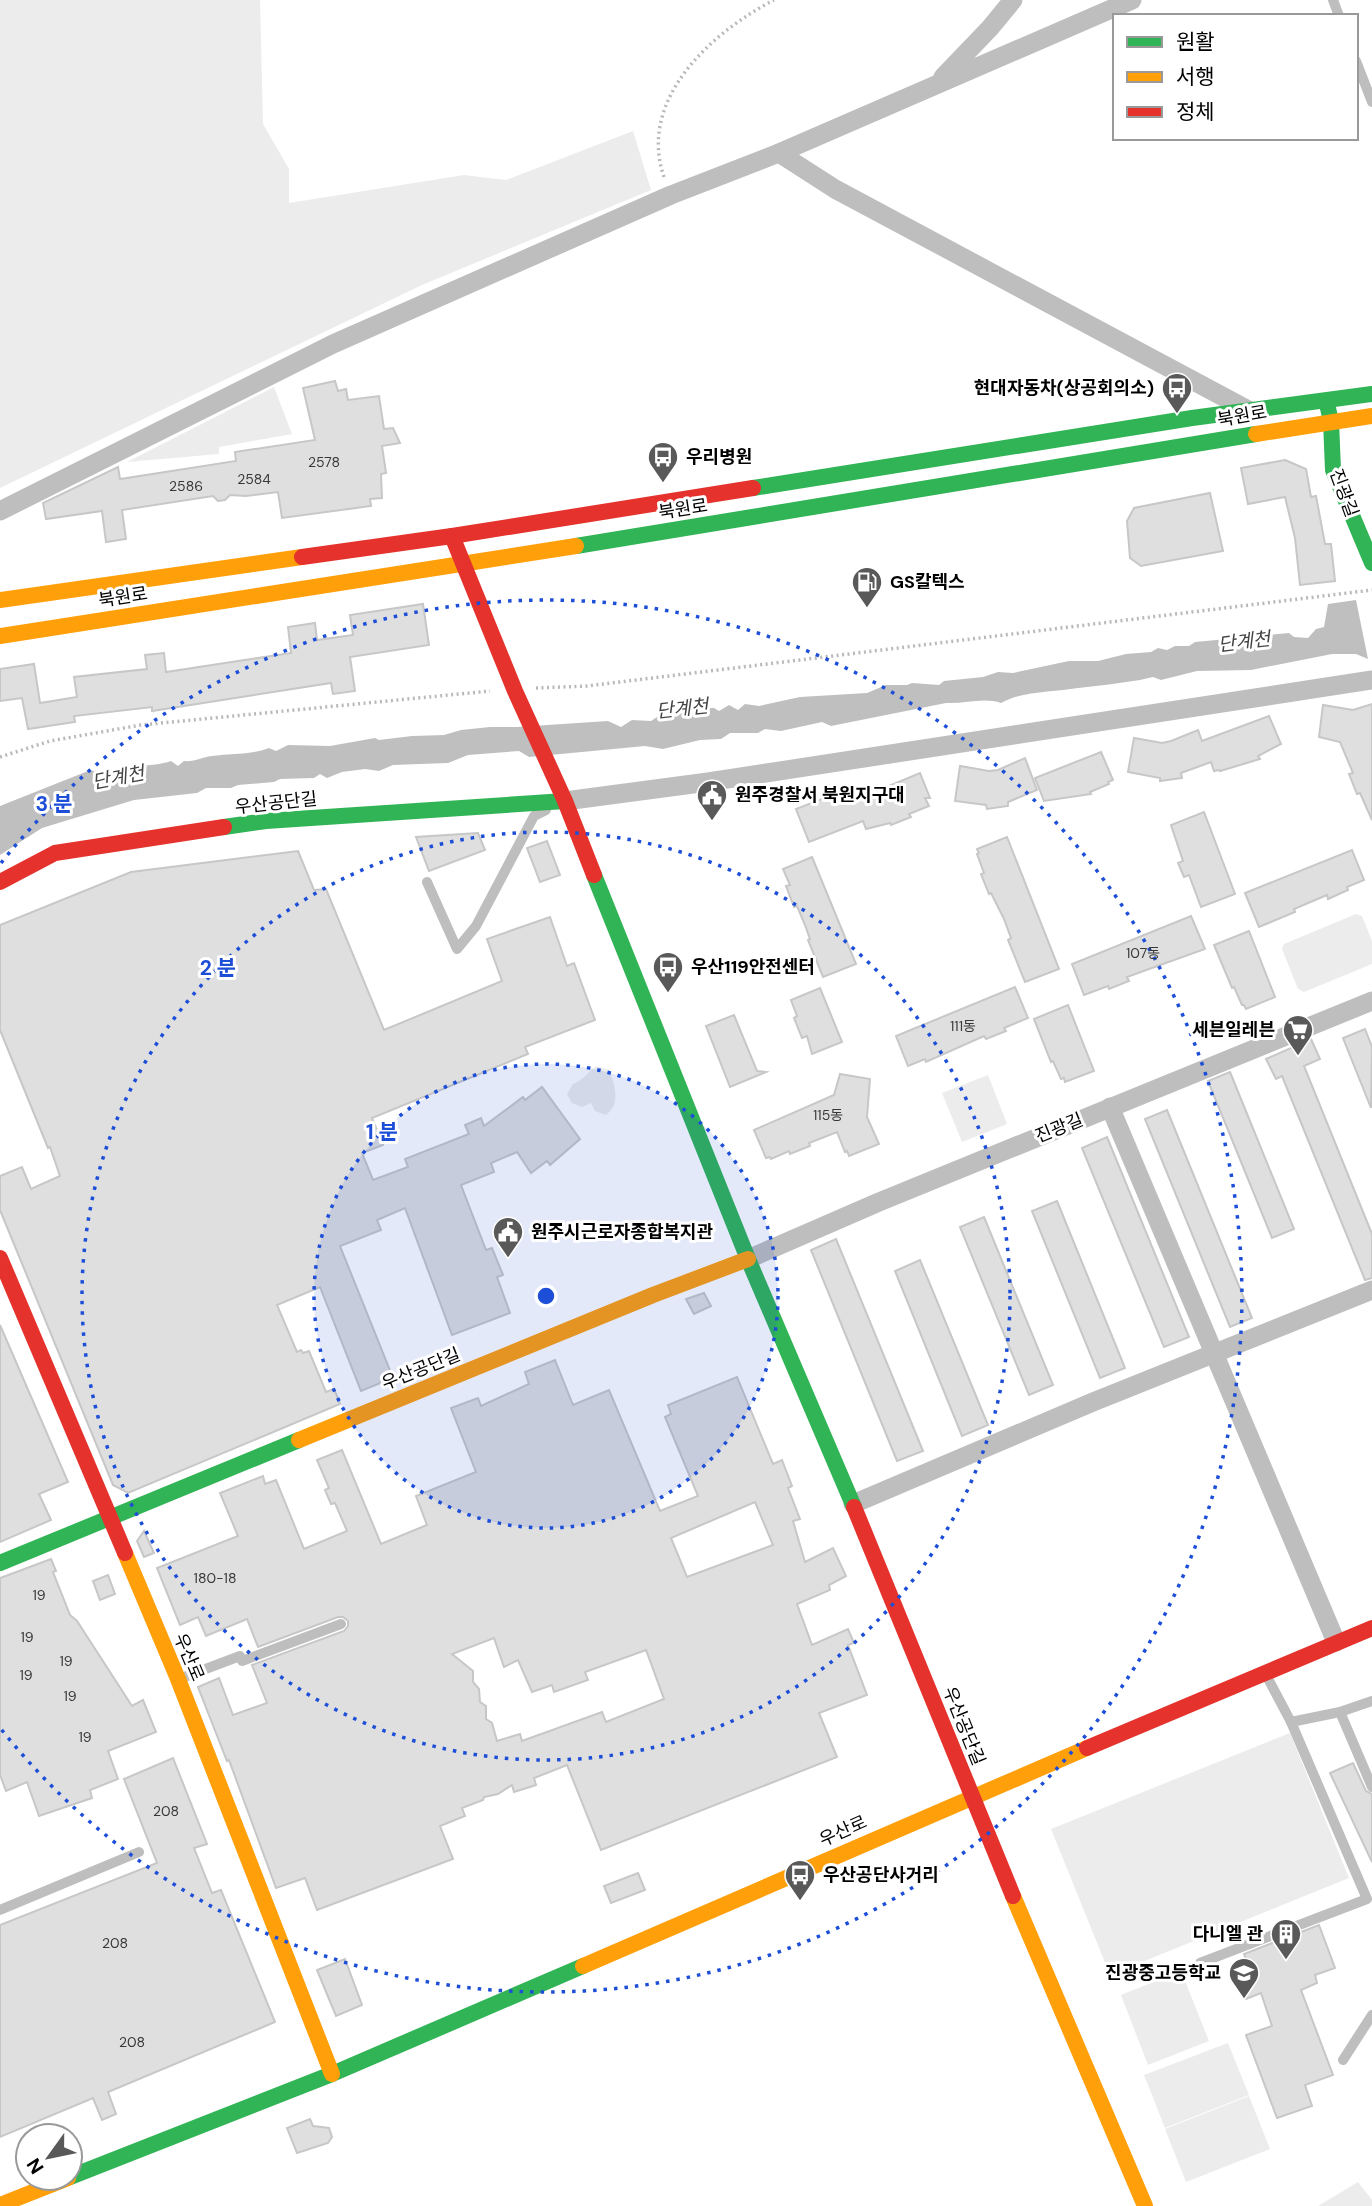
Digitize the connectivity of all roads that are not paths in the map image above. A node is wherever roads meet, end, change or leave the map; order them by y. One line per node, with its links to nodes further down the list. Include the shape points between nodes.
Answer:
1 (1013, 0): 4 (street)
2 (1132, 0): 4 (street)
3 (1358, 66): 5 (lane)
4 (937, 83): 6 (street)
5 (1372, 102)
6 (779, 153): 9 (street, via 835,189); 12 (street, via 670,195 333,344)
7 (1372, 394): 8 (street, 북원로)
8 (1325, 398): 9 (street, 북원로); 11 (street, 진광길)
9 (1248, 410): 13 (street, 북원로)
10 (1372, 416): 11 (street, 북원로)
11 (1331, 421): 14 (street, 진광길, via 1333,470); 15 (street, 북원로)
12 (0, 510)
13 (452, 536): 15 (street); 16 (street, 북원로)
14 (1372, 563)
15 (463, 565): 17 (street, 북원로); 19 (street, 우산공단길)
16 (0, 600)
17 (0, 636)
18 (1372, 680): 19 (street)
19 (565, 801): 20 (street, 우산공단길, via 266,821 55,853); 21 (lane, via 534,816 476,926 457,950); 25 (street, 우산공단길)
20 (0, 882)
21 (427, 882)
22 (1372, 1001): 23 (street, 진광길)
23 (1110, 1107): 25 (street, 진광길); 27 (street)
24 (0, 1258): 29 (street, 우산로)
25 (748, 1259): 28 (street, 우산공단길); 29 (street, 우산공단길)
26 (1372, 1290): 27 (street)
27 (1214, 1353): 28 (street); 33 (street)
28 (853, 1504): 40 (street, 우산공단길)
29 (110, 1517): 30 (street, 우산공단길); 35 (street, 우산로)
30 (0, 1563)
31 (341, 1624): 35 (lane)
32 (1372, 1628): 33 (street, 우산로)
33 (1336, 1643): 34 (street, 우산로)
34 (1264, 1671): 38 (lane); 40 (street, 우산로)
35 (178, 1679): 48 (street, 우산로)
36 (1372, 1701): 37 (lane)
37 (1340, 1712): 38 (lane); 39 (lane)
38 (1291, 1722): 42 (lane)
39 (1372, 1787)
40 (971, 1796): 48 (street, 우산로); 52 (street, 우산공단길)
41 (139, 1852): 43 (lane)
42 (1367, 1899): 44 (lane); 45 (lane)
43 (0, 1910)
44 (1372, 1911)
45 (1199, 1963)
46 (1372, 2015): 47 (lane)
47 (1343, 2060)
48 (332, 2074): 49 (street, 우산로)
49 (84, 2172)
50 (33, 2192): 51 (street, 우산로)
51 (0, 2205)
52 (1145, 2206)

